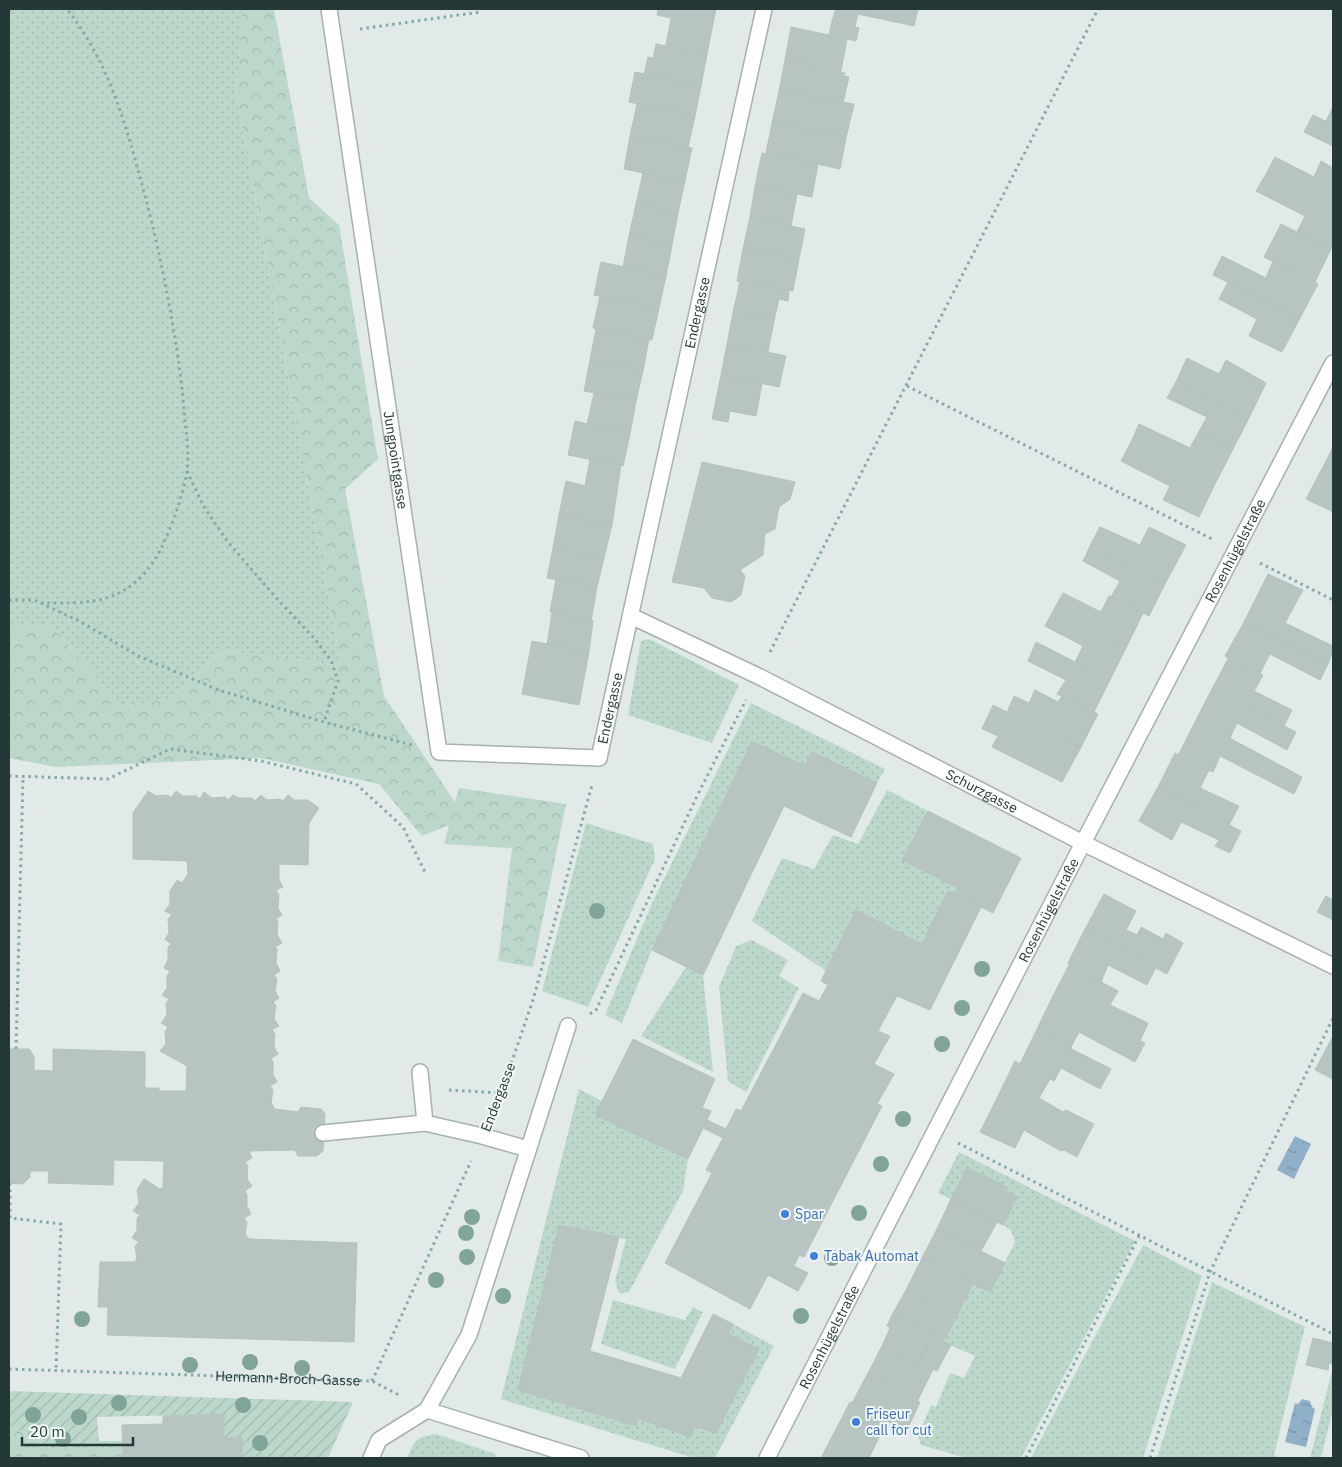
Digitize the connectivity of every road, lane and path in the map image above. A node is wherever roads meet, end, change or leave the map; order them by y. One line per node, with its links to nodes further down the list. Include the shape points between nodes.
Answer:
1 (67, 9): 9 (path, via 97,54 121,110 150,212 180,369)
2 (329, 9): 6 (street, Jungpointgasse)
3 (480, 9): 6 (path, via 480,12)
4 (764, 9): 14 (street, Endergasse)
5 (1098, 9): 8 (path)
6 (332, 33): 17 (street, Jungpointgasse)
7 (1333, 363): 10 (street, Rosenhügelstraße)
8 (907, 386): 10 (path); 15 (path)
9 (187, 471): 13 (path, via 169,531 148,570 126,590 108,598); 16 (path, via 203,505 227,541 331,660 338,681)
10 (1235, 550): 12 (path); 21 (street, Rosenhügelstraße)
11 (9, 600): 13 (path)
12 (1333, 600)
13 (41, 603): 16 (path, via 81,622 138,656 219,690)
14 (630, 616): 15 (street, Schurzgasse); 18 (street, Endergasse)
15 (758, 676): 21 (street, Schurzgasse); 25 (path, via 596,1010)
16 (324, 722): 17 (path)
17 (439, 752): 18 (street)
18 (600, 758): 29 (path, Endergasse, via 532,1000)
19 (9, 776): 20 (path)
20 (23, 777): 22 (path, via 108,779 170,748 261,761 356,784 404,827); 26 (path)
21 (1083, 843): 23 (street, Schurzgasse); 31 (street, Rosenhügelstraße)
22 (426, 874)
23 (1333, 966)
24 (1333, 1018): 37 (path)
25 (568, 1026): 34 (street)
26 (16, 1049)
27 (420, 1072): 28 (street)
28 (421, 1089): 29 (path); 30 (street)
29 (501, 1094): 33 (path, Endergasse)
30 (425, 1123): 32 (street); 33 (street)
31 (935, 1131): 36 (path); 45 (street, Rosenhügelstraße)
32 (323, 1132)
33 (482, 1136): 34 (street); 41 (path, Endergasse)
34 (528, 1149): 42 (street, via 469,1336)
35 (10, 1183): 40 (path, via 10,1218 61,1224)
36 (1139, 1236): 37 (path); 46 (path)
37 (1210, 1272): 38 (path); 47 (path)
38 (1333, 1334)
39 (9, 1369): 40 (path, Hermann-Broch-Gasse)
40 (56, 1371): 41 (path, Hermann-Broch-Gasse)
41 (372, 1381): 42 (path, Hermann-Broch-Gasse)
42 (427, 1410): 43 (street, via 379,1440); 44 (street)
43 (371, 1458)
44 (581, 1458)
45 (767, 1458)
46 (1026, 1458)
47 (1150, 1458)

